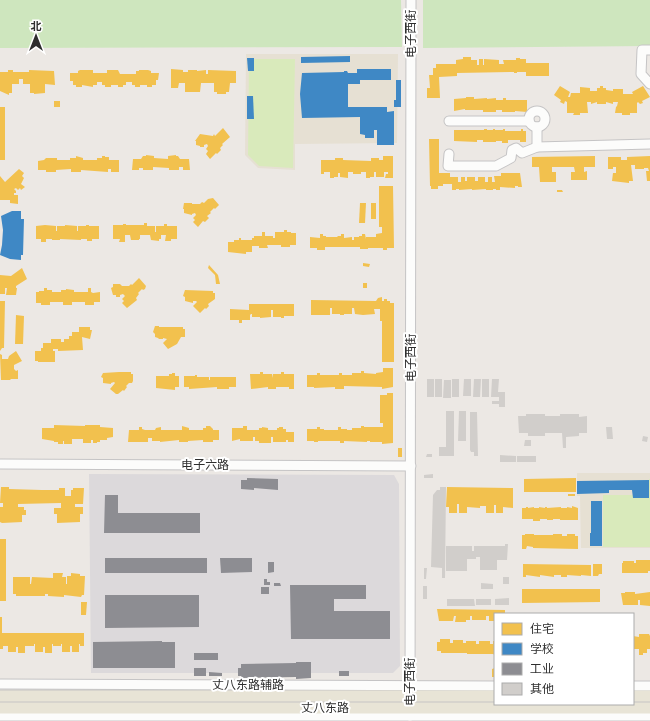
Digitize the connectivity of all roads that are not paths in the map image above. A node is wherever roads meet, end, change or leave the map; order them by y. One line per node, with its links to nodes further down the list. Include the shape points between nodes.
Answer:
1 (411, 0): 11 (street, 电子西街)
2 (650, 50): 3 (street, via 642,50 641,74)
3 (650, 84)
4 (449, 121): 5 (street)
5 (528, 121): 6 (street); 6 (street, via 531,113 541,112 544,122)
6 (537, 127): 8 (street)
7 (650, 144): 8 (street)
8 (537, 147): 9 (street, via 522,153 516,148 512,150 511,158 496,166 448,166)
9 (449, 154)
10 (0, 464): 11 (street, 电子六路)
11 (411, 466): 16 (street, 电子西街)
12 (0, 684): 16 (street, 丈八东路辅路)
13 (494, 686): 16 (street, 丈八东路辅路)
14 (634, 686): 15 (street)
15 (650, 686)
16 (410, 690): 17 (main road, 丈八东路); 18 (main road, 丈八东路); 23 (street, 电子西街)
17 (0, 696)
18 (494, 696)
19 (634, 696): 20 (main road)
20 (650, 696)
21 (0, 708): 24 (main road, 丈八东路)
22 (650, 708): 23 (main road, 丈八东路)
23 (410, 712): 24 (main road, 丈八东路); 26 (street)
24 (334, 715): 25 (street)
25 (0, 716)
26 (650, 716)

